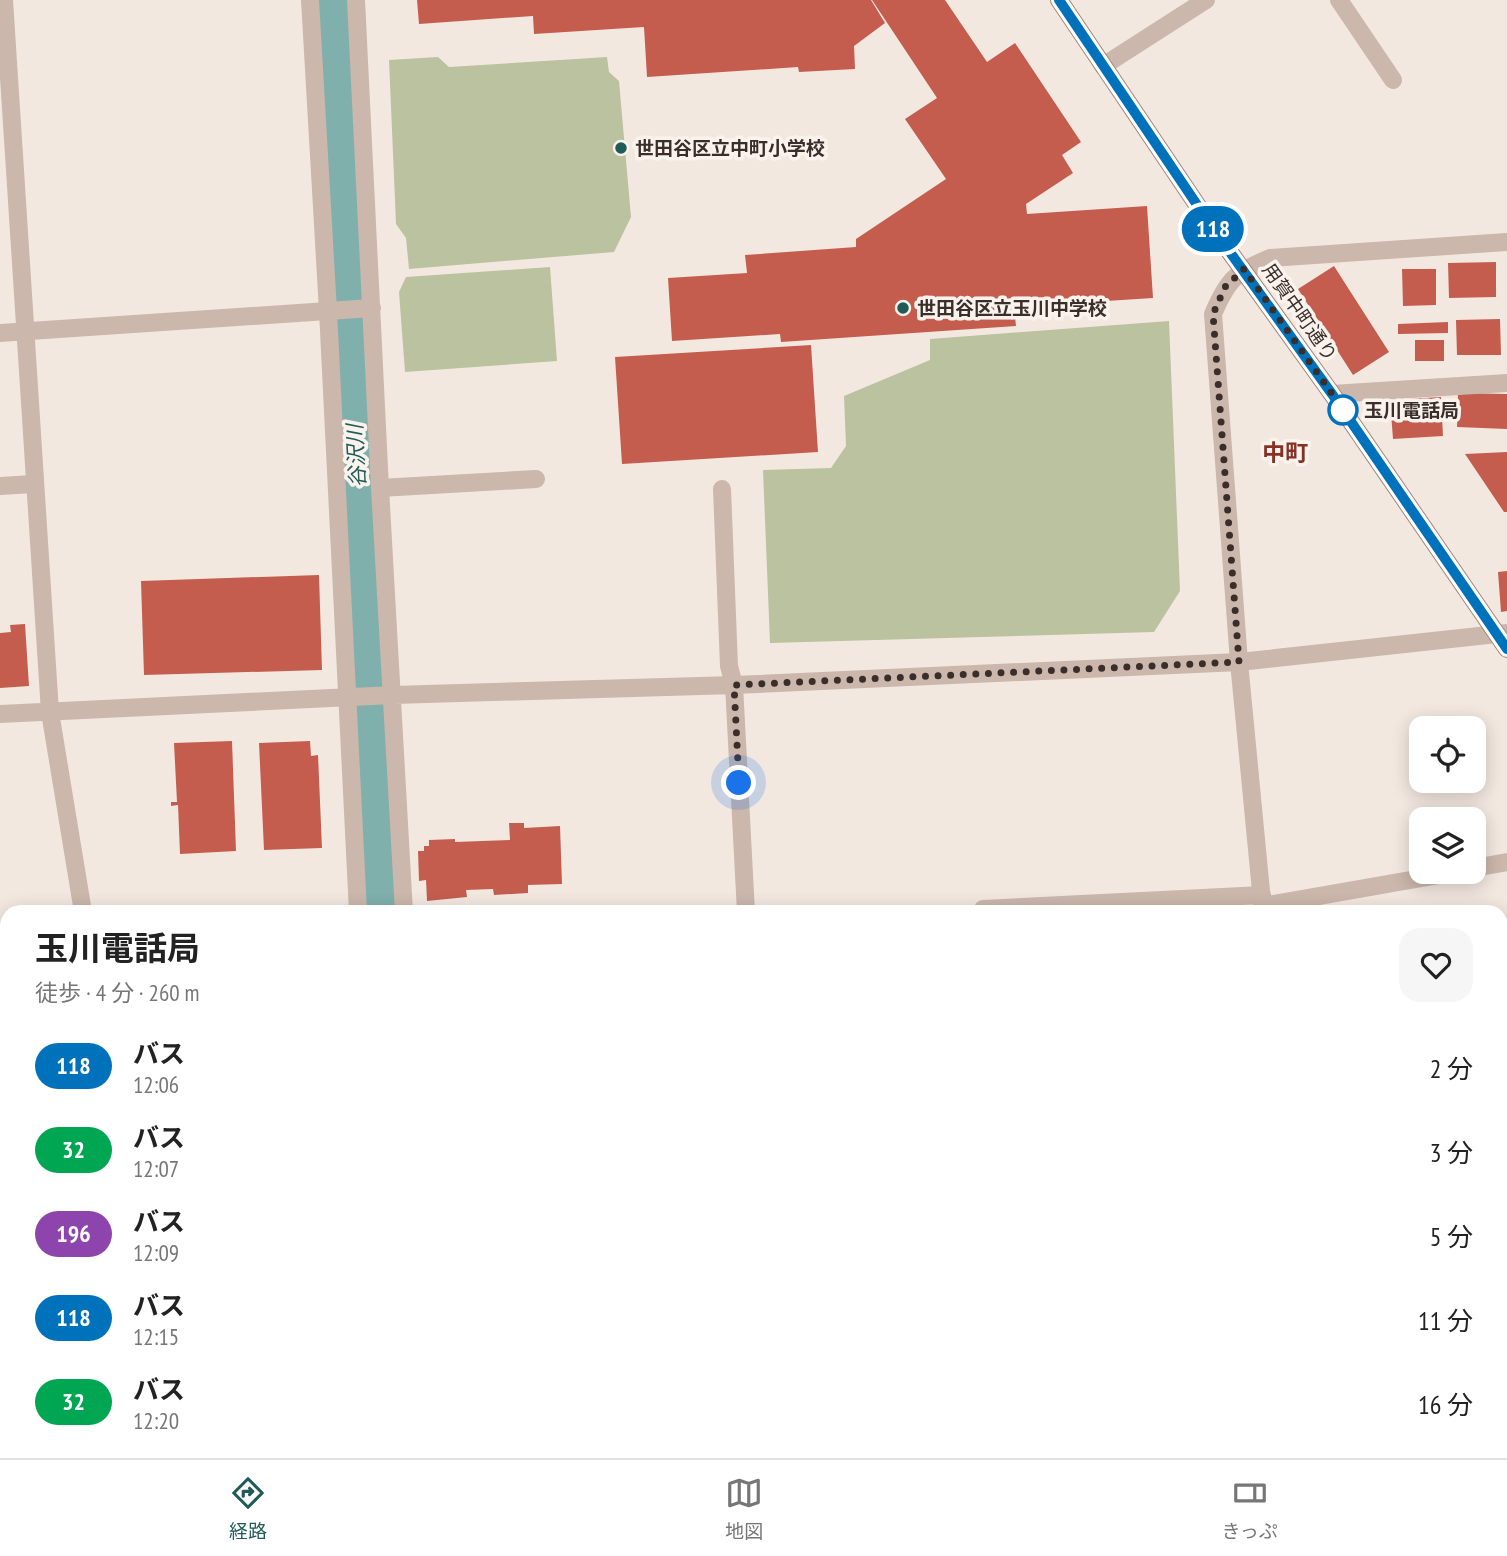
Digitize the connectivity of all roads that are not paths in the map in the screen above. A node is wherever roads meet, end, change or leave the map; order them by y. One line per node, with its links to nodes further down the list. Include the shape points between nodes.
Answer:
1 (4, 0): 13 (street)
2 (310, 0): 12 (street)
3 (356, 0): 11 (street)
4 (1059, 0): 7 (street, 用賀中町通り)
5 (1206, 0): 7 (street)
6 (1339, 0): 8 (street)
7 (1103, 66): 10 (street, 用賀中町通り)
8 (1393, 80)
9 (1507, 242): 10 (street, via 1270,258)
10 (1244, 269): 16 (street, 用賀中町通り); 23 (street, via 1225,287 1213,314)
11 (365, 308): 12 (street); 20 (street)
12 (332, 310): 13 (street); 26 (street)
13 (24, 331): 14 (street); 18 (street)
14 (0, 333)
15 (1507, 383): 16 (street)
16 (1332, 394): 22 (street, 用賀中町通り)
17 (536, 479): 20 (street)
18 (33, 484): 19 (street); 27 (street)
19 (0, 486)
20 (380, 488): 25 (street)
21 (722, 489): 24 (street, via 729,666)
22 (1504, 639): 23 (street)
23 (1239, 662): 24 (street); 36 (street)
24 (734, 685): 25 (street); 35 (street)
25 (393, 695): 26 (street); 34 (street)
26 (348, 699): 27 (street); 33 (street)
27 (50, 712): 28 (street); 32 (street)
28 (0, 714)
29 (1507, 862): 30 (street)
30 (1486, 866)
31 (1409, 880): 36 (street)
32 (82, 905)
33 (358, 905)
34 (404, 905)
35 (746, 905)
36 (1262, 905)

